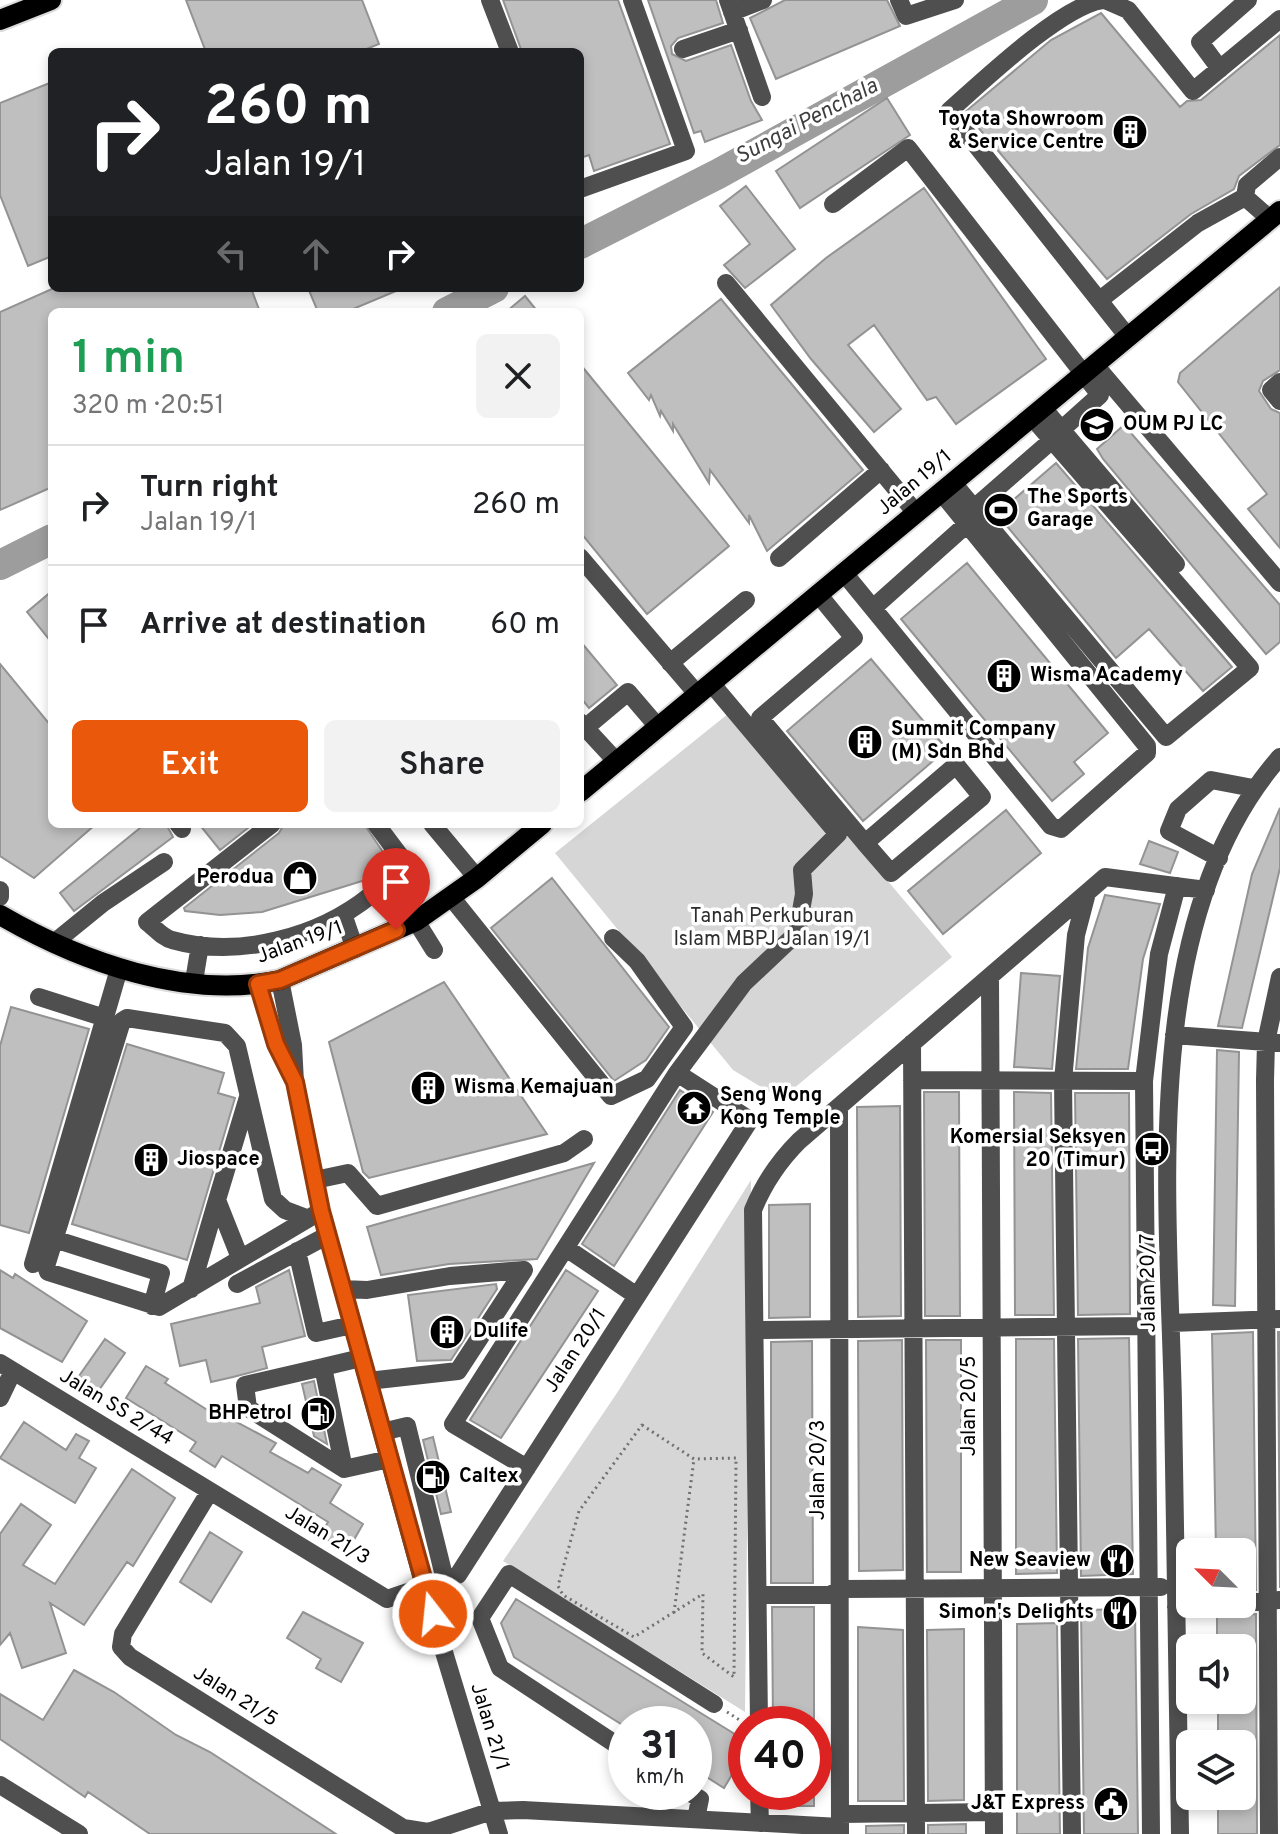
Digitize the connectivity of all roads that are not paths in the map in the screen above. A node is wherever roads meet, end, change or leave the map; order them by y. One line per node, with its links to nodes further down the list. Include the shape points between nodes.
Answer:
1 (51, 0): 11 (main road)
2 (490, 0): 12 (street)
3 (632, 0): 17 (street, via 686,151)
4 (763, 0): 9 (street)
5 (899, 0): 6 (street, via 906,16)
6 (955, 0)
7 (1104, 0): 14 (street, via 1128,10 1193,91); 22 (street, via 1069,15 949,111)
8 (1248, 0): 14 (street, via 1200,42)
9 (733, 14): 13 (street); 15 (street)
10 (1280, 19): 14 (street)
11 (0, 20)
12 (508, 48)
13 (683, 49)
14 (1220, 69)
15 (762, 97)
16 (1280, 157): 18 (street, via 1247,185)
17 (584, 188)
18 (1245, 197): 20 (street); 22 (street, via 1198,223)
19 (833, 204): 24 (street, via 908,148)
20 (1275, 215): 23 (main road, Jalan 19/1)
21 (726, 283): 29 (street)
22 (1101, 299): 23 (street)
23 (1128, 337): 24 (main road, Jalan 19/1)
24 (1089, 369): 27 (main road, Jalan 19/1); 28 (street, via 1100,395); 37 (street)
25 (1280, 382): 26 (street, via 1271,390)
26 (1280, 401)
27 (1037, 412): 28 (street); 30 (main road, Jalan 19/1)
28 (1056, 436): 32 (street); 32 (street, via 1250,668 1166,737); 35 (street)
29 (881, 470): 31 (street); 33 (street)
30 (947, 488): 31 (main road, Jalan 19/1); 32 (street)
31 (916, 513): 36 (main road, Jalan 19/1)
32 (970, 516): 40 (street); 40 (street, via 1145,741 1147,753 1056,830)
33 (779, 558)
34 (584, 562): 41 (street)
35 (1176, 564)
36 (844, 573): 38 (main road, Jalan 19/1); 40 (street)
37 (1280, 583)
38 (818, 594): 42 (main road, Jalan 19/1); 54 (street, via 854,638 760,718)
39 (746, 600): 41 (street)
40 (873, 608)
41 (670, 663): 42 (street)
42 (704, 689): 45 (main road, Jalan 19/1); 83 (street, via 838,834 802,870 804,904 797,933 744,983)
43 (584, 724): 45 (street, via 628,692)
44 (584, 726): 47 (street)
45 (658, 727): 47 (main road, Jalan 19/1)
46 (1280, 757): 48 (street, Jalan 20/7)
47 (617, 762): 49 (main road, Jalan 19/1)
48 (1253, 788): 55 (street, Jalan 20/7); 55 (street, via 1211,780 1178,809 1169,831)
49 (584, 789)
50 (267, 828): 69 (street, via 147,922 168,940)
51 (379, 828): 65 (street, via 400,856 399,863 383,885)
52 (435, 828): 57 (street)
53 (537, 828): 57 (main road, Jalan 19/1)
54 (865, 843): 54 (street, via 891,873 982,797 956,765)
55 (1219, 858): 60 (street, Jalan 20/7)
56 (164, 862): 68 (street)
57 (477, 878): 63 (main road, Jalan 19/1)
58 (1177, 886): 60 (street); 61 (street, via 1105,877); 86 (street, Jalan 20/7, via 1159,954)
59 (0, 890): 62 (street)
60 (1206, 890): 80 (street, Jalan 20/7)
61 (1087, 893): 74 (street); 85 (street, via 1076,935)
62 (0, 897)
63 (451, 897): 66 (main road, Jalan 19/1); 67 (street, via 611,1096 647,1079 684,1027 637,961)
64 (0, 915): 68 (main road, Jalan 19/1)
65 (344, 917): 69 (street, via 299,936); 70 (street)
66 (416, 921): 70 (main road, Jalan 19/1); 71 (street)
67 (613, 938)
68 (55, 942): 72 (main road, Jalan 19/1)
69 (200, 945): 76 (street)
70 (355, 949): 75 (main road, Jalan 19/1)
71 (434, 950)
72 (119, 969): 76 (main road, Jalan 19/1); 79 (street)
73 (1280, 977): 81 (street)
74 (990, 978): 82 (street); 88 (street, Jalan 20/5)
75 (280, 980): 77 (main road, Jalan 19/1); 87 (street)
76 (194, 981): 77 (main road, Jalan 19/1)
77 (258, 984): 87 (street, via 276,1044)
78 (39, 997): 79 (street)
79 (105, 1018): 100 (street)
80 (1174, 1035): 81 (street); 107 (street, Jalan 20/7, via 1167,1095)
81 (1273, 1042): 106 (street)
82 (912, 1043): 84 (street); 90 (street)
83 (677, 1073): 97 (street); 104 (street, Jalan 20/1, via 750,1120)
84 (912, 1080): 88 (street); 112 (street)
85 (1063, 1081): 86 (street); 88 (street); 110 (street)
86 (1144, 1081): 109 (street, Jalan 20/7)
87 (295, 1082): 92 (street, Jalan 21/1)
88 (990, 1082): 111 (street, Jalan 20/5)
89 (249, 1095): 93 (street); 94 (street, via 273,1199 285,1210); 96 (street, via 237,1046 225,1033 122,1021)
90 (839, 1107): 113 (street, via 780,1160 753,1210); 114 (street, Jalan 20/3)
91 (584, 1139): 92 (street, via 564,1153 377,1206 348,1173)
92 (315, 1180): 94 (street, Jalan 21/1)
93 (217, 1200): 99 (street); 102 (street)
94 (313, 1214): 95 (street, Jalan 21/1); 99 (street)
95 (328, 1235): 98 (street); 103 (street, Jalan 21/1)
96 (54, 1239): 105 (street, via 48,1272); 105 (street, via 161,1273)
97 (566, 1248): 104 (street); 122 (street, via 453,1424)
98 (297, 1251): 101 (street); 108 (street, via 316,1333)
99 (240, 1258): 102 (street)
100 (33, 1264)
101 (237, 1284)
102 (191, 1289): 105 (street, via 164,1306)
103 (342, 1289): 108 (street, Jalan 21/1); 118 (street, via 524,1270 458,1371)
104 (637, 1296): 122 (street, Jalan 20/1)
105 (152, 1306)
106 (1272, 1319): 107 (street); 134 (street)
107 (1171, 1323): 129 (street, Jalan 20/7)
108 (352, 1325): 115 (street, Jalan 21/1)
109 (1144, 1326): 110 (street); 128 (street, Jalan 20/7)
110 (1067, 1327): 111 (street); 127 (street)
111 (992, 1328): 112 (street); 130 (street, Jalan 20/5)
112 (911, 1329): 114 (street); 132 (street)
113 (756, 1330): 114 (street); 133 (street)
114 (842, 1330): 131 (street, Jalan 20/3)
115 (361, 1358): 117 (street); 118 (street, Jalan 21/1)
116 (6, 1367): 119 (street); 124 (street, Jalan SS 2/44)
117 (323, 1367): 123 (street); 123 (street, via 245,1385 248,1408)
118 (368, 1381): 120 (street, Jalan 21/1)
119 (0, 1398)
120 (382, 1432): 121 (street, Jalan 21/1); 125 (street, via 407,1426)
121 (389, 1459): 123 (street); 126 (street, Jalan 21/1)
122 (527, 1468): 125 (street, Jalan 20/1, via 458,1575)
123 (344, 1469)
124 (210, 1491): 126 (street, Jalan 21/3, via 387,1599); 142 (street, Jalan 21/5, via 123,1634 121,1647 403,1828 428,1832)
125 (445, 1580): 126 (street, Jalan 20/1)
126 (424, 1586): 142 (street, Jalan 21/1)
127 (1070, 1587): 128 (street); 130 (street); 152 (street)
128 (1149, 1587): 129 (street); 153 (street, Jalan 20/7)
129 (1176, 1587)
130 (993, 1588): 132 (street); 143 (street, Jalan 20/5)
131 (841, 1589): 132 (street); 133 (street, via 830,1595); 147 (street, Jalan 20/3)
132 (914, 1589): 144 (street)
133 (758, 1595): 137 (street)
134 (1273, 1601): 155 (street)
135 (1176, 1618): 154 (street, Jalan 20/7)
136 (714, 1704): 138 (street, via 509,1574 480,1618 500,1668)
137 (759, 1706)
138 (608, 1739)
139 (0, 1785): 148 (street)
140 (698, 1810): 145 (street)
141 (760, 1810): 146 (street)
142 (492, 1811): 145 (street); 149 (street, Jalan 21/1)
143 (994, 1812): 144 (street); 151 (street, Jalan 20/5)
144 (916, 1813): 147 (street); 150 (street)
145 (696, 1819): 146 (street)
146 (760, 1823): 147 (street)
147 (840, 1825)
148 (79, 1834)
149 (499, 1834)
150 (916, 1834)
151 (994, 1834)
152 (1072, 1834)
153 (1151, 1834)
154 (1180, 1834)
155 (1269, 1834)

